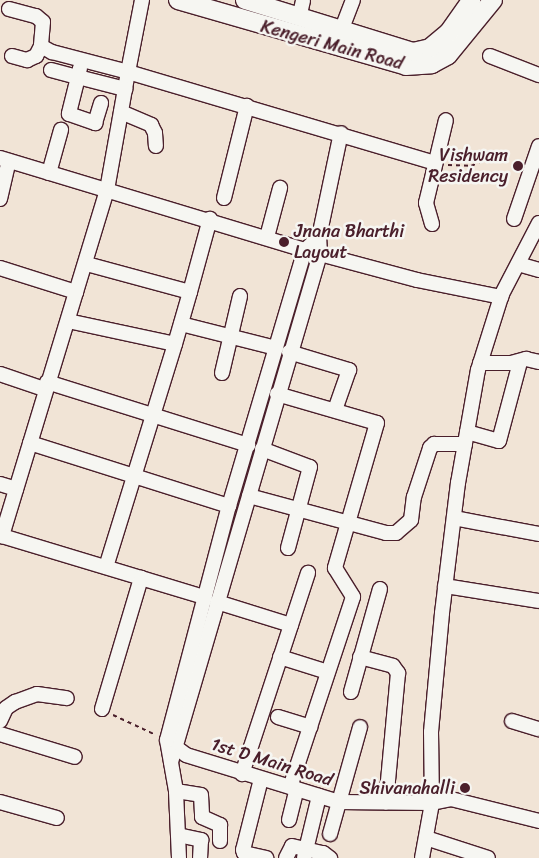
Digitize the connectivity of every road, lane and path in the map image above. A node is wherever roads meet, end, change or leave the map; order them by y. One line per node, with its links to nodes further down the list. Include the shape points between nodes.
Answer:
1 (142, 0): 16 (street)
2 (178, 0): 7 (main road, Kengeri Main Road, via 406,66 432,64 448,55)
3 (245, 0): 9 (main road, Kengeri Main Road)
4 (303, 0): 9 (street)
5 (352, 0): 10 (street)
6 (471, 0): 10 (main road, Kengeri Main Road, via 449,32 430,48 413,52)
7 (492, 0)
8 (9, 9): 11 (street, via 36,16 43,22)
9 (299, 18): 10 (main road, Kengeri Main Road)
10 (341, 31)
11 (41, 46): 12 (street, via 36,56 27,60); 14 (street)
12 (12, 56)
13 (490, 56): 17 (street)
14 (82, 60): 16 (street); 18 (street)
15 (51, 70): 18 (street)
16 (128, 72): 19 (street); 21 (street)
17 (539, 75)
18 (78, 77): 19 (street); 20 (street, via 69,114 95,123)
19 (125, 89): 22 (street)
20 (101, 103)
21 (247, 106): 25 (street); 34 (street)
22 (121, 112): 26 (street, via 151,125); 33 (street)
23 (446, 120): 30 (street)
24 (62, 130): 31 (street)
25 (341, 133): 30 (street); 41 (street)
26 (156, 146)
27 (539, 146): 36 (street)
28 (5, 159): 31 (street); 35 (street)
29 (480, 162): 30 (path, via 471,166)
30 (435, 163): 39 (street, via 426,203)
31 (49, 173): 33 (street)
32 (280, 188): 40 (street)
33 (107, 190): 37 (street); 44 (street)
34 (224, 198)
35 (0, 200)
36 (514, 219)
37 (210, 220): 40 (street); 49 (street)
38 (539, 223): 45 (street)
39 (432, 224)
40 (266, 237): 42 (street)
41 (319, 237): 42 (street); 43 (street)
42 (305, 250): 43 (street); 56 (street)
43 (320, 254): 51 (street); 56 (street)
44 (86, 264): 48 (street); 49 (street)
45 (518, 264): 47 (street); 51 (street)
46 (0, 268): 48 (street)
47 (539, 270)
48 (76, 292): 52 (street)
49 (190, 292): 53 (street)
50 (240, 296): 54 (street)
51 (500, 298): 59 (street)
52 (68, 321): 55 (street); 62 (street)
53 (182, 324): 54 (street); 55 (street)
54 (230, 336): 56 (street); 60 (street)
55 (175, 344): 65 (street)
56 (282, 350): 63 (street); 64 (street, via 349,370); 68 (street)
57 (520, 362): 58 (street, via 526,359); 59 (street); 66 (street, via 499,441)
58 (539, 362)
59 (480, 363): 66 (street)
60 (222, 373)
61 (0, 374): 62 (street)
62 (46, 386): 65 (street); 67 (street)
63 (277, 394): 64 (street); 69 (street)
64 (334, 410): 77 (street, via 377,423)
65 (155, 416): 68 (street); 70 (street)
66 (466, 438): 76 (street); 77 (street, via 434,444 430,448 414,496 411,520 396,533)
67 (30, 444): 70 (street); 72 (street)
68 (248, 445): 74 (street)
69 (262, 449): 73 (street); 75 (street, via 310,465)
70 (135, 476): 74 (street); 81 (street)
71 (0, 484): 72 (street)
72 (16, 489): 79 (street)
73 (249, 496): 75 (street); 86 (street)
74 (229, 506): 86 (street)
75 (299, 510): 77 (street); 80 (street)
76 (454, 518): 78 (street); 84 (street)
77 (349, 522): 91 (street, via 335,568 353,597)
78 (539, 534)
79 (1, 539): 81 (street)
80 (288, 548)
81 (106, 567): 83 (street)
82 (308, 573): 88 (street)
83 (141, 578): 86 (street); 95 (street)
84 (445, 586): 87 (street); 113 (street, via 431,732)
85 (380, 588): 90 (street)
86 (210, 599): 88 (street); 103 (street)
87 (539, 601)
88 (291, 625): 89 (street)
89 (280, 657): 91 (street); 105 (street)
90 (360, 657): 92 (street); 112 (street, via 393,666 398,673)
91 (328, 672): 99 (street)
92 (351, 692)
93 (68, 698): 94 (street, via 37,694)
94 (3, 706): 97 (street)
95 (102, 709): 103 (path)
96 (278, 717): 99 (street)
97 (0, 721)
98 (512, 721): 101 (street)
99 (310, 727): 107 (street)
100 (360, 727): 111 (street)
101 (539, 729)
102 (0, 734): 104 (street)
103 (172, 743): 105 (street, 1st D Main Road, via 186,755); 108 (street, via 171,762)
104 (75, 757)
105 (242, 774): 106 (street, 1st D Main Road)
106 (262, 779): 107 (street, 1st D Main Road); 124 (street, via 243,850 244,854)
107 (293, 788): 109 (street, 1st D Main Road); 115 (street)
108 (176, 792): 118 (street); 120 (street, via 201,795 202,817 220,825)
109 (319, 796): 111 (street, 1st D Main Road); 121 (street)
110 (0, 802): 114 (street)
111 (339, 802): 112 (street, 1st D Main Road); 117 (street)
112 (386, 802): 113 (street, 1st D Main Road)
113 (432, 803): 116 (street, 1st D Main Road, via 451,799); 119 (street)
114 (56, 818)
115 (289, 820)
116 (539, 821)
117 (330, 834)
118 (178, 835): 122 (street); 123 (street, via 201,840)
119 (426, 838): 127 (street); 128 (street)
120 (220, 841)
121 (305, 853): 125 (street, via 292,846); 126 (street)
122 (179, 858)
123 (200, 858)
124 (266, 858)
125 (286, 858)
126 (330, 858)
127 (422, 858)
128 (488, 858)

